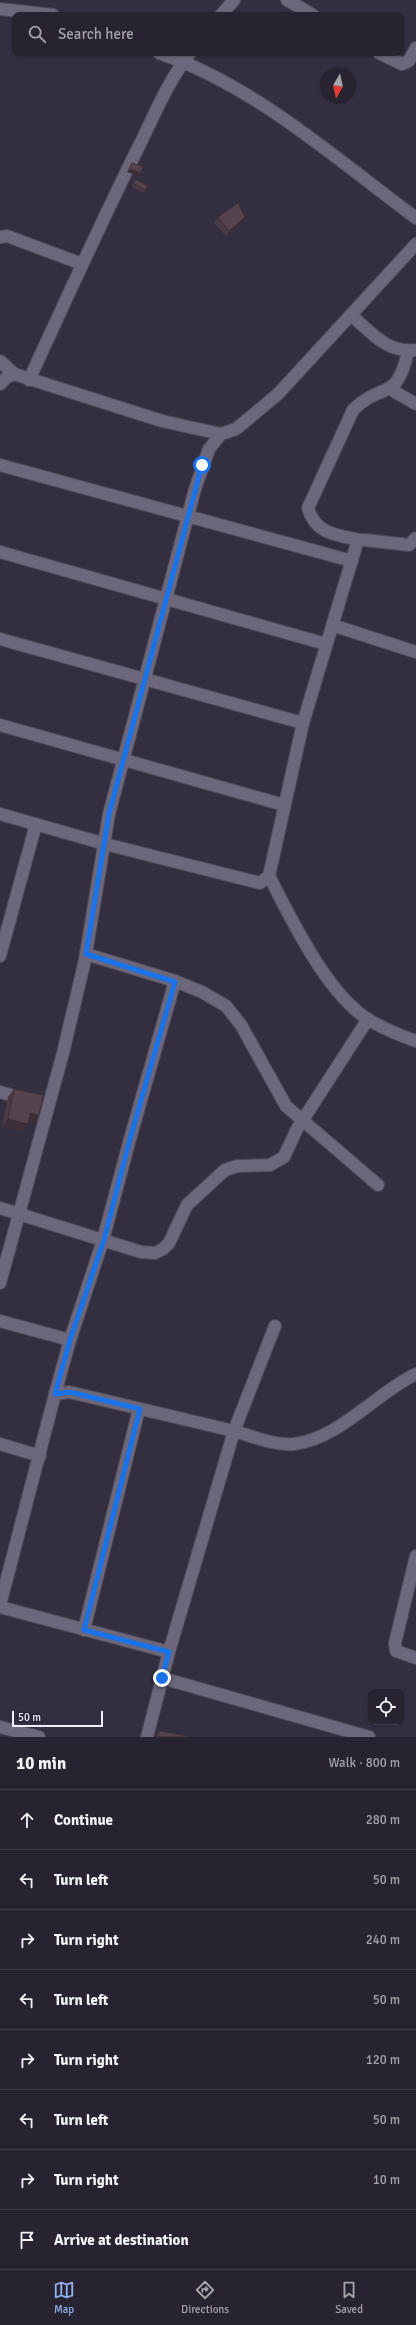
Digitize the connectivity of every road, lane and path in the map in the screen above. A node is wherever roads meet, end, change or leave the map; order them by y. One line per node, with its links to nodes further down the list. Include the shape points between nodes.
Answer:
1 (234, 0): 5 (street)
2 (287, 0): 6 (street)
3 (0, 9): 4 (street)
4 (26, 12)
5 (224, 12)
6 (308, 12)
7 (416, 48): 8 (street, via 409,61 402,64)
8 (385, 56)
9 (187, 57): 10 (street, via 291,125); 13 (street, via 156,112)
10 (416, 218)
11 (0, 236): 13 (street, via 7,236)
12 (416, 244): 14 (street)
13 (82, 264): 18 (street)
14 (351, 315): 15 (street, via 387,346); 22 (street, via 278,394 236,429)
15 (412, 350): 20 (street, via 398,382)
16 (0, 361): 17 (street)
17 (14, 374): 18 (street); 19 (street, via 7,376)
18 (29, 380): 22 (street, via 162,420)
19 (0, 384)
20 (390, 389): 21 (street); 26 (street, via 361,402 352,410 308,508 311,518 327,533)
21 (416, 404)
22 (221, 434): 24 (street, via 209,449 202,465)
23 (0, 465): 24 (street)
24 (189, 516): 28 (street); 29 (street)
25 (416, 538): 26 (street, via 409,546)
26 (360, 540): 28 (street)
27 (0, 552): 29 (street)
28 (352, 561): 30 (street)
29 (166, 601): 32 (street); 34 (street)
30 (332, 625): 32 (street); 33 (street)
31 (0, 639): 34 (street)
32 (326, 644): 35 (street)
33 (416, 652)
34 (144, 680): 35 (street); 37 (street)
35 (303, 723): 38 (street)
36 (0, 724): 37 (street)
37 (123, 758): 38 (street); 41 (street, via 109,814)
38 (284, 805): 42 (street)
39 (0, 814): 40 (street)
40 (36, 824): 41 (street); 44 (street)
41 (105, 844): 42 (street, via 260,883); 43 (street)
42 (269, 876): 46 (street, via 299,934 323,972)
43 (86, 954): 45 (street); 49 (street)
44 (0, 956)
45 (175, 982): 50 (street, via 202,992 226,1006 240,1025 286,1106); 54 (street)
46 (368, 1019): 47 (street); 50 (street)
47 (416, 1041)
48 (0, 1092): 49 (street)
49 (48, 1106): 53 (street)
50 (303, 1121): 51 (street); 54 (street, via 288,1151 279,1162 230,1168 194,1197 187,1205 169,1243 163,1249 149,1253)
51 (378, 1185)
52 (0, 1208): 53 (street)
53 (20, 1214): 54 (street); 55 (street)
54 (104, 1240): 58 (street)
55 (0, 1283)
56 (0, 1321): 58 (street)
57 (274, 1326): 62 (street)
58 (70, 1340): 60 (street)
59 (416, 1374): 62 (street, via 400,1381 326,1435 307,1441 280,1443)
60 (55, 1394): 61 (street, via 70,1392); 64 (street)
61 (140, 1409): 62 (street); 67 (street)
62 (234, 1431): 68 (street)
63 (0, 1444): 64 (street)
64 (40, 1456): 66 (street)
65 (415, 1562): 69 (street, via 395,1643 396,1651)
66 (0, 1606): 67 (street)
67 (84, 1630): 68 (street)
68 (169, 1652): 70 (street)
69 (416, 1658)
70 (162, 1678): 73 (street); 74 (street)
71 (0, 1727): 72 (street)
72 (39, 1737)
73 (147, 1737)
74 (369, 1737)

